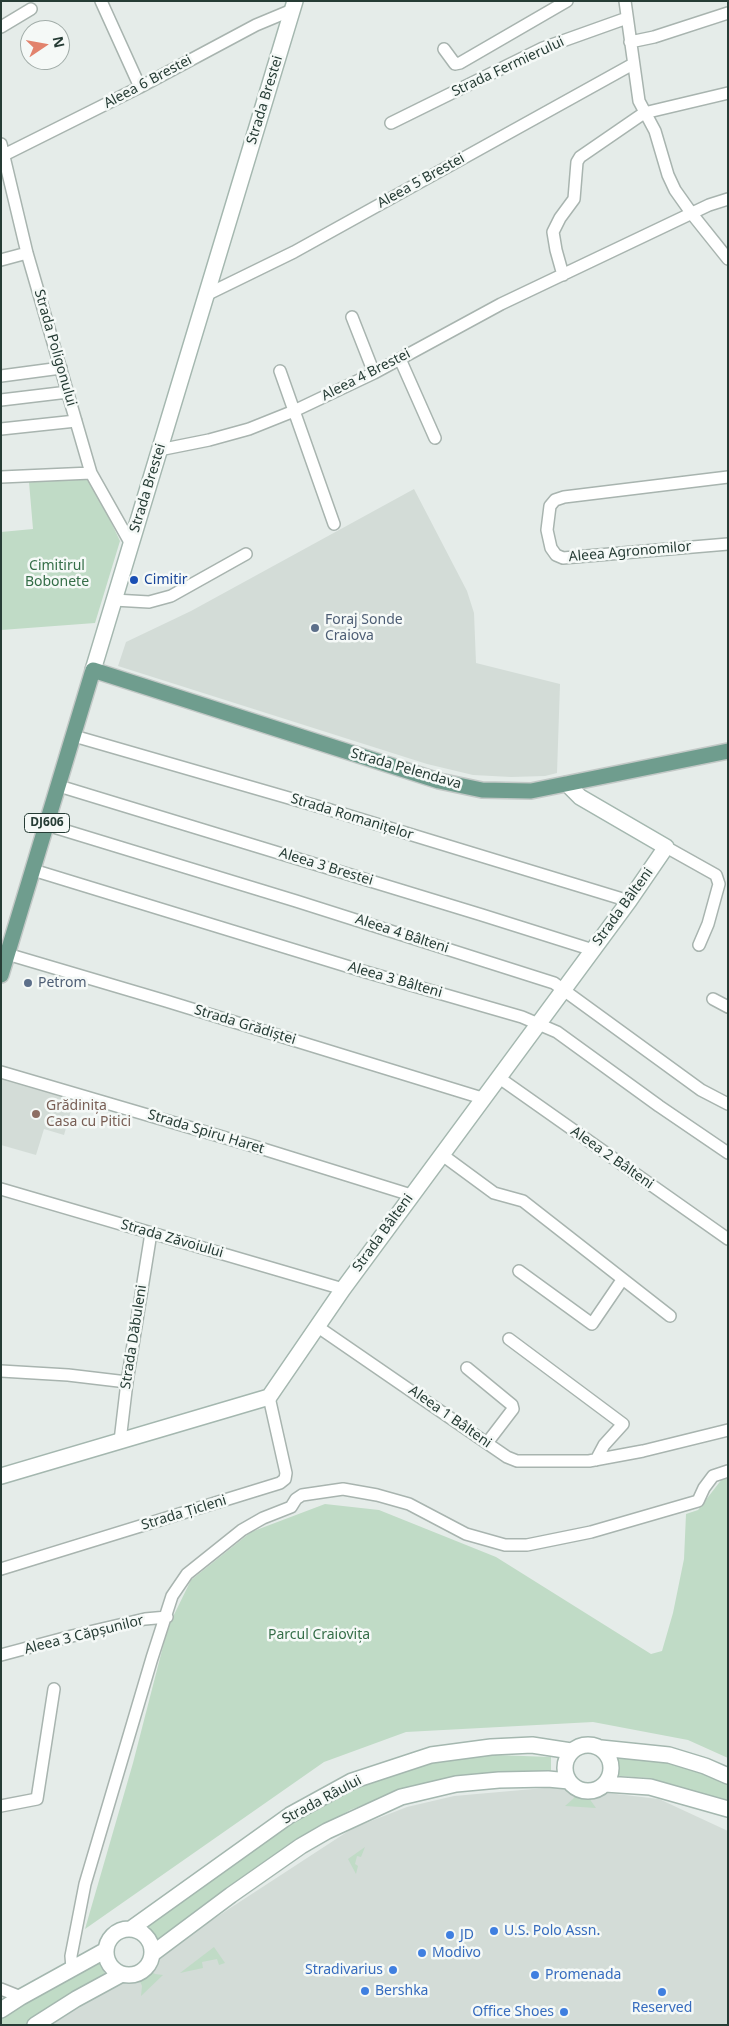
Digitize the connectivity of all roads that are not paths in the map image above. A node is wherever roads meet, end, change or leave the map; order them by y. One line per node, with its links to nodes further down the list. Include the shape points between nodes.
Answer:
1 (101, 1): 12 (street)
2 (567, 1): 10 (street, Strada Fermierului, via 460,63 455,64)
3 (625, 1): 7 (street)
4 (293, 6): 12 (street, Aleea 6 Brestei); 24 (main road, Strada Brestei / DJ606)
5 (31, 9): 8 (street)
6 (728, 13): 9 (street)
7 (628, 18): 9 (street); 15 (street, Strada Fermierului, via 543,48)
8 (1, 27)
9 (630, 42): 11 (street)
10 (444, 49)
11 (633, 64): 14 (street); 24 (street, Aleea 5 Brestei, via 294,252)
12 (140, 87): 16 (street, Aleea 6 Brestei)
13 (728, 92): 14 (street)
14 (644, 113): 19 (street, via 655,131 675,190); 23 (street, via 576,162 574,199 553,232)
15 (391, 123)
16 (3, 150): 17 (street, Strada Poligonului)
17 (4, 169): 20 (street, Strada Poligonului)
18 (728, 198): 19 (street, Aleea 4 Brestei)
19 (692, 214): 22 (street); 23 (street, Aleea 4 Brestei)
20 (27, 253): 21 (street); 27 (street, Strada Poligonului)
21 (1, 260)
22 (728, 260)
23 (563, 275): 26 (street, Aleea 4 Brestei, via 501,304)
24 (206, 295): 37 (main road, Strada Brestei / DJ606)
25 (352, 317): 29 (street)
26 (400, 359): 29 (street, Aleea 4 Brestei); 36 (street)
27 (61, 368): 30 (street); 31 (street, Strada Poligonului)
28 (280, 371): 33 (street)
29 (374, 373): 33 (street, Aleea 4 Brestei)
30 (1, 376)
31 (68, 392): 32 (street); 34 (street, Strada Poligonului)
32 (1, 400)
33 (294, 411): 37 (street, Aleea 4 Brestei, via 248,429); 41 (street)
34 (76, 421): 35 (street); 38 (street, Strada Poligonului)
35 (1, 429)
36 (435, 438)
37 (160, 450): 42 (main road, Strada Brestei / DJ606)
38 (91, 473): 39 (street); 42 (street, Strada Poligonului)
39 (1, 477)
40 (728, 477): 43 (street, Aleea Agronomilor, via 564,497 550,506 547,530 551,548 563,558)
41 (334, 524)
42 (131, 544): 45 (main road, Strada Brestei / DJ606)
43 (728, 544)
44 (246, 554): 45 (street, via 171,596 149,602)
45 (114, 600): 46 (main road, Strada Brestei / DJ606)
46 (93, 670): 47 (main road, Strada Brestei / DJ606); 49 (main road, Strada Pelendava, via 439,781 482,790 531,791)
47 (74, 736): 50 (main road, Strada Brestei / DJ606); 54 (street, Strada Romanițelor)
48 (728, 751): 49 (main road, Strada Pelendava)
49 (567, 784): 52 (main road, via 580,797)
50 (59, 786): 51 (main road, Strada Brestei / DJ606); 56 (street, Aleea 3 Brestei)
51 (47, 825): 53 (main road, Strada Brestei / DJ606); 59 (street, Aleea 4 Bâlteni, via 465,954 554,983)
52 (666, 847): 54 (main road, Strada Bâlteni); 55 (street, via 716,876 718,881 708,924)
53 (33, 870): 57 (main road, Strada Brestei / DJ606); 62 (street, Aleea 3 Bâlteni)
54 (629, 901): 56 (main road, Strada Bâlteni)
55 (699, 945)
56 (593, 950): 59 (main road, Strada Bâlteni)
57 (7, 954): 58 (main road, Strada Brestei / DJ606); 65 (street, Strada Grădiștei)
58 (1, 975)
59 (563, 990): 62 (main road, Strada Bâlteni); 66 (street, Aleea 4 Bâlteni, via 701,1090)
60 (713, 999): 61 (street)
61 (728, 1007)
62 (538, 1024): 64 (main road, Strada Bâlteni); 67 (street, Aleea 3 Bâlteni, via 556,1032)
63 (1, 1072): 70 (street, Strada Spiru Haret)
64 (498, 1077): 65 (main road, Strada Bâlteni); 72 (street, Aleea 2 Bâlteni)
65 (482, 1098): 68 (main road, Strada Bâlteni)
66 (728, 1104)
67 (728, 1153)
68 (441, 1154): 70 (main road, Strada Bâlteni); 74 (street, via 489,1190 523,1202)
69 (1, 1189): 71 (street, Strada Zăvoiului)
70 (411, 1195): 75 (main road, Strada Bâlteni)
71 (151, 1234): 75 (street, Strada Zăvoiului); 81 (street, Strada Dăbuleni)
72 (728, 1239)
73 (519, 1272): 74 (street, via 592,1324)
74 (622, 1280): 76 (street)
75 (343, 1289): 77 (main road, Strada Bâlteni)
76 (670, 1316)
77 (318, 1326): 82 (main road, Strada Bâlteni); 85 (street, Aleea 1 Bâlteni)
78 (509, 1340): 86 (street, via 623,1424 604,1444)
79 (467, 1368): 85 (street, via 512,1405 513,1409)
80 (1, 1372): 81 (street)
81 (127, 1382): 84 (street, Strada Dăbuleni)
82 (269, 1397): 84 (main road); 89 (street)
83 (728, 1430): 86 (street, Aleea 1 Bâlteni, via 643,1452)
84 (120, 1441): 88 (main road)
85 (487, 1443): 86 (street, Aleea 1 Bâlteni, via 517,1461)
86 (596, 1460)
87 (728, 1470): 90 (street, via 713,1476 698,1501 591,1532 527,1545 505,1545 466,1534 409,1504 377,1495 343,1489 302,1495)
88 (1, 1476)
89 (285, 1479): 90 (street); 91 (street, Strada Țicleni)
90 (296, 1499): 92 (street, via 291,1508 242,1530 187,1574 172,1596)
91 (1, 1569)
92 (166, 1617): 93 (street, Aleea 3 Căpșunilor, via 145,1619); 105 (street, via 85,1884 71,1956)
93 (1, 1655)
94 (54, 1689): 100 (street, via 37,1799)
95 (601, 1748): 96 (main road, Strada Râului, via 586,1744); 97 (main road, Strada Râului, via 669,1755); 99 (main road, via 611,1763)
96 (571, 1751): 98 (main road, via 564,1766); 102 (main road, Strada Râului, via 532,1745 431,1755 352,1781 290,1816)
97 (728, 1776)
98 (569, 1781): 99 (main road, via 574,1787 586,1791 596,1790); 104 (main road, via 548,1778 456,1784 401,1797 302,1846)
99 (605, 1784): 101 (main road, via 650,1787)
100 (1, 1806)
101 (728, 1809)
102 (132, 1928): 103 (main road, Strada Râului, via 116,1932 109,1939); 104 (main road, via 147,1936)
103 (106, 1950): 105 (main road, Strada Râului); 106 (main road, via 110,1965)
104 (152, 1954): 106 (main road, via 142,1971 133,1975)
105 (72, 1968): 108 (main road, Strada Râului)
106 (122, 1974): 110 (main road)
107 (1, 1989): 108 (street)
108 (21, 1997): 109 (main road, Strada Râului)
109 (2, 2005)
110 (35, 2025)

